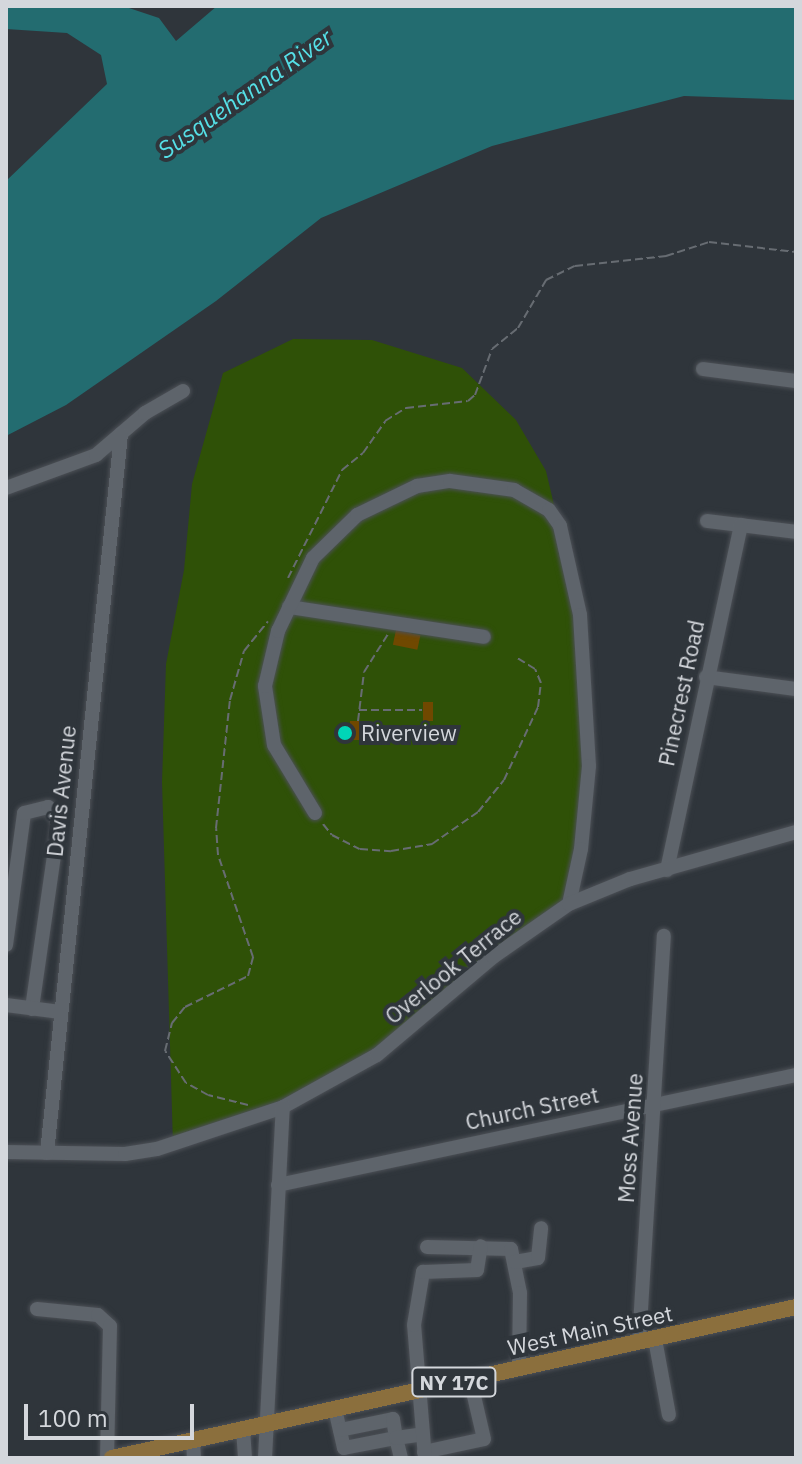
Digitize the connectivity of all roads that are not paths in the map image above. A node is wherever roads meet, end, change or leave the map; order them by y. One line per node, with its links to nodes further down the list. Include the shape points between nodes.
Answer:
1 (703, 369): 2 (street)
2 (796, 381)
3 (183, 391): 4 (street)
4 (121, 434): 5 (street, via 96,455); 21 (street, Davis Avenue)
5 (6, 488)
6 (707, 521): 7 (street)
7 (741, 525): 8 (street); 11 (street, Pinecrest Road)
8 (796, 532)
9 (287, 612): 10 (street); 13 (street, via 269,660 266,716 286,771); 16 (street, via 324,544 380,501 417,486 472,482 514,490 549,510 560,526 576,589 589,766)
10 (484, 637)
11 (706, 677): 12 (street); 15 (street, Pinecrest Road)
12 (796, 689)
13 (315, 813)
14 (796, 832): 15 (street, Overlook Terrace)
15 (667, 870): 16 (street, Overlook Terrace)
16 (569, 904): 24 (street, Overlook Terrace, via 493,957 377,1055)
17 (664, 936): 23 (street, Moss Avenue)
18 (6, 945): 20 (street, via 24,813 48,807 59,821)
19 (6, 1005): 20 (street)
20 (32, 1009): 21 (street)
21 (61, 1012): 26 (street, Davis Avenue)
22 (796, 1075): 23 (street, Church Street)
23 (655, 1104): 27 (street, Church Street); 34 (street, Moss Avenue)
24 (283, 1107): 26 (street, Overlook Terrace, via 157,1149); 27 (street)
25 (6, 1152): 26 (street, Overlook Terrace)
26 (47, 1153)
27 (278, 1185): 40 (street)
28 (541, 1228): 31 (street, via 538,1258)
29 (481, 1246): 30 (street); 31 (street, via 504,1245); 37 (street, via 477,1270 423,1272 414,1325)
30 (427, 1247)
31 (515, 1262): 35 (street)
32 (796, 1307): 34 (main road, West Main Street / NY 17C)
33 (37, 1309): 48 (street, via 98,1315 110,1326)
34 (647, 1341): 35 (main road, West Main Street / NY 17C); 39 (street, Moss Avenue)
35 (519, 1368): 36 (main road, West Main Street / NY 17C)
36 (470, 1379): 37 (main road, West Main Street / NY 17C); 47 (street, via 484,1439)
37 (420, 1389): 38 (main road, West Main Street / NY 17C); 43 (street)
38 (335, 1409): 40 (main road, West Main Street / NY 17C); 42 (street)
39 (669, 1415)
40 (266, 1424): 41 (main road, West Main Street / NY 17C); 51 (street)
41 (243, 1429): 45 (main road, West Main Street / NY 17C); 50 (street)
42 (340, 1430): 44 (street, via 393,1419); 46 (street)
43 (423, 1434): 44 (street); 47 (street)
44 (396, 1438): 46 (street); 52 (street)
45 (193, 1440): 48 (main road, West Main Street / NY 17C); 49 (street)
46 (343, 1453)
47 (424, 1455)
48 (110, 1458)
49 (194, 1458)
50 (245, 1458)
51 (265, 1458)
52 (401, 1458)

